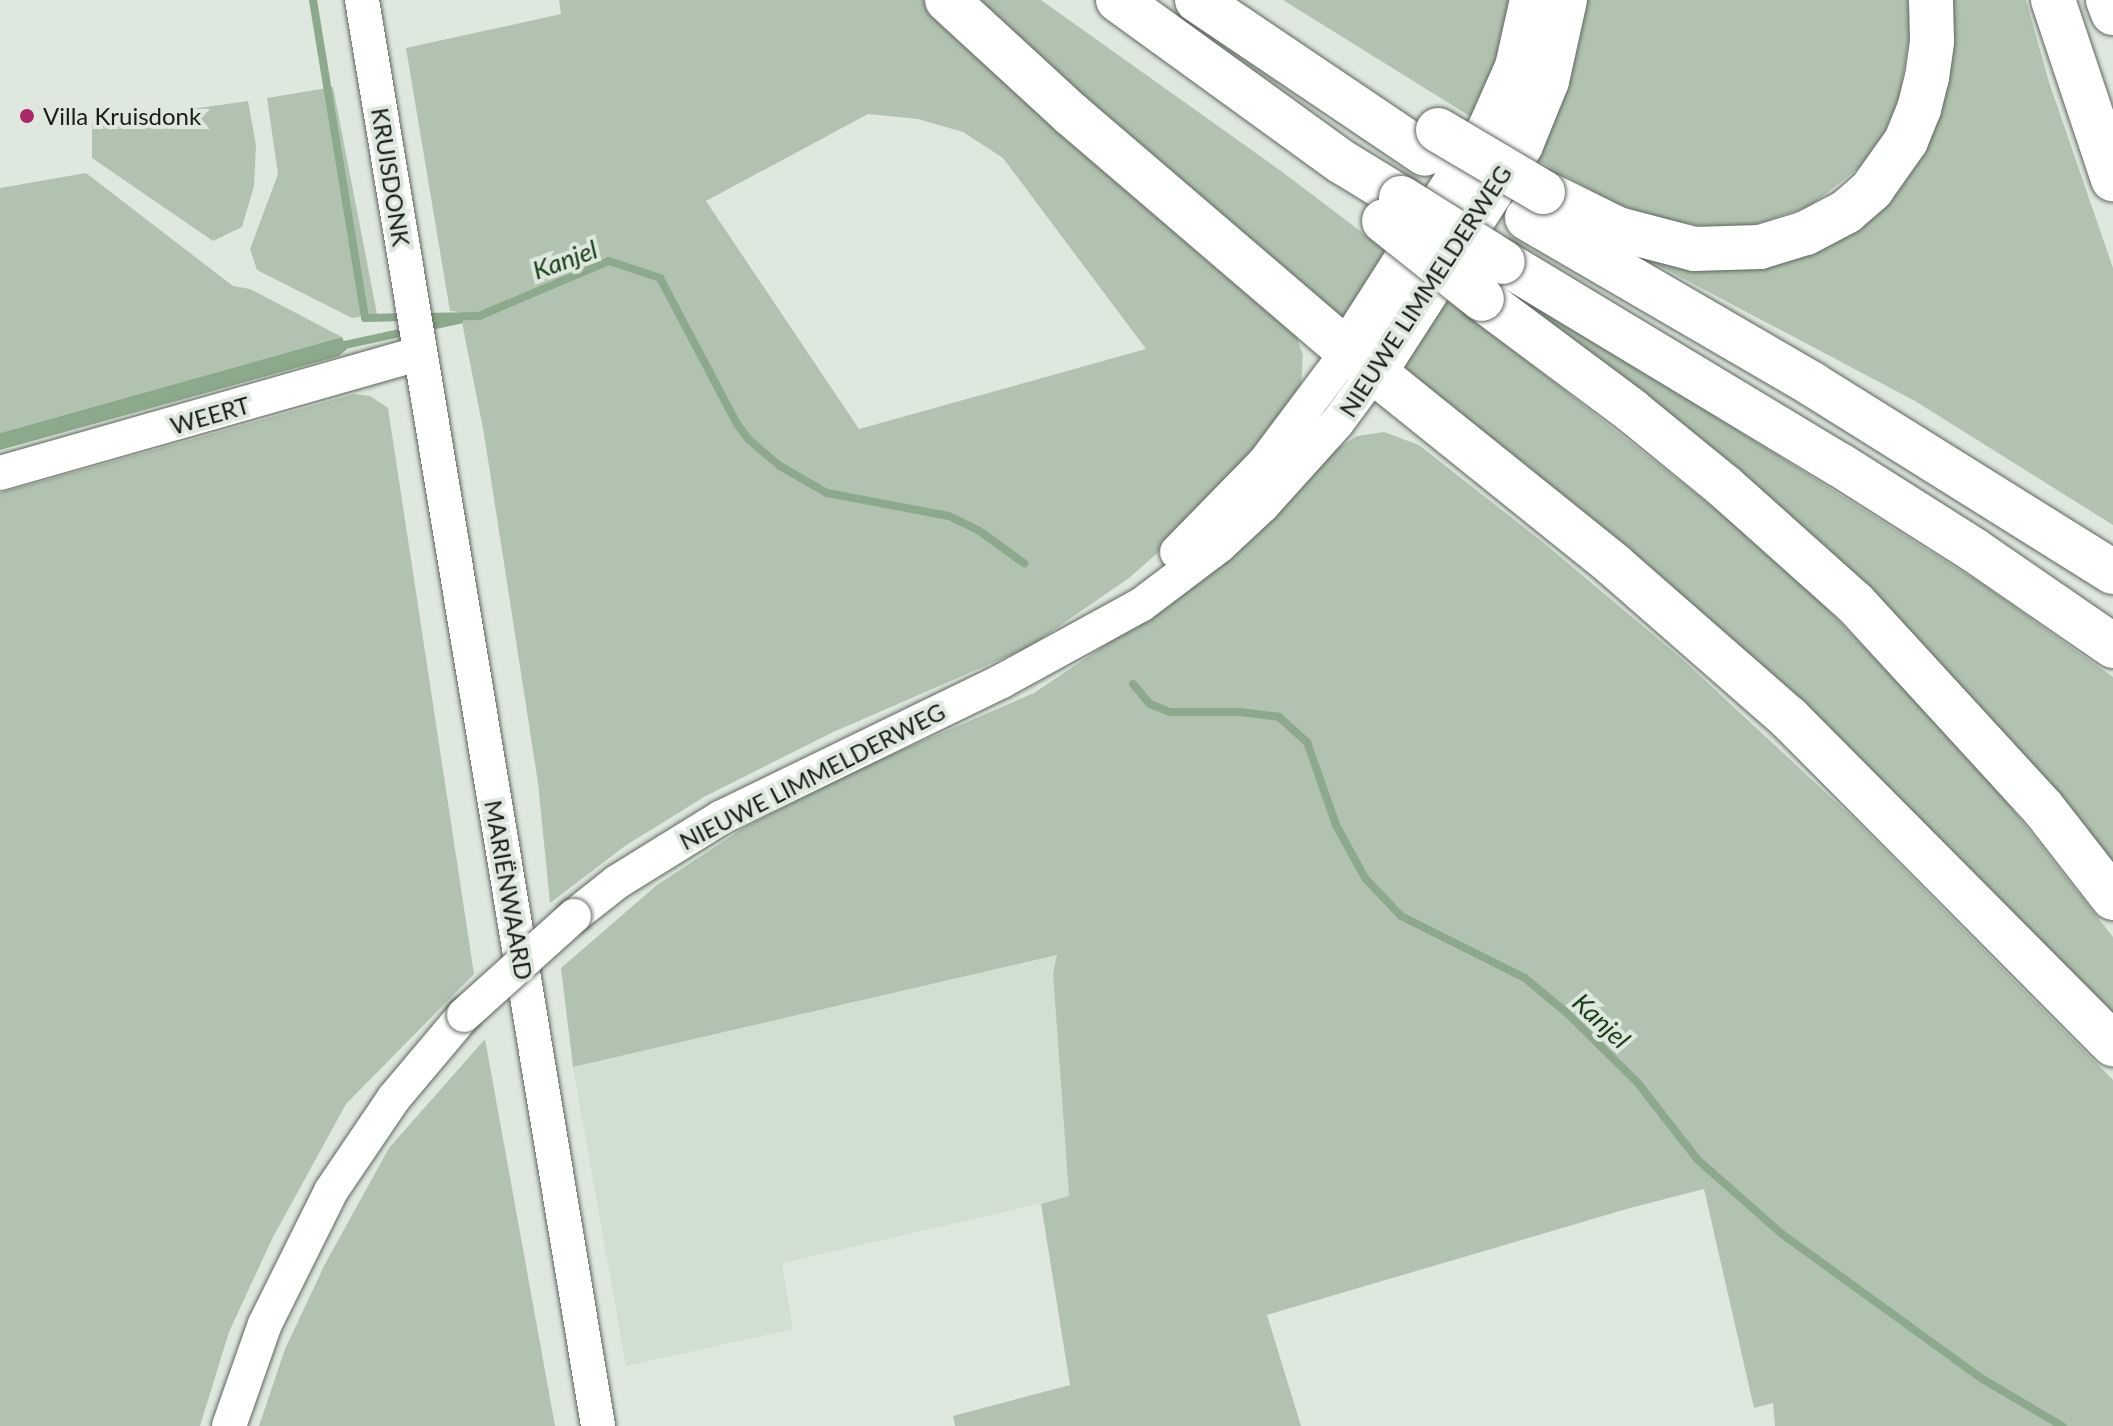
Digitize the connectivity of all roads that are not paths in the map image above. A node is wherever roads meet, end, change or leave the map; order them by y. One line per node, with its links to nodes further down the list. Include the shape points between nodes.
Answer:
1 (362, 0): 14 (street, KRUISDONK)
2 (947, 0): 15 (main road, via 1071,114)
3 (1118, 0): 13 (main road, bridge, via 1342,162 1393,209)
4 (1197, 0): 10 (main road)
5 (1228, 0): 10 (main road)
6 (1532, 0): 15 (main road, NIEUWE LIMMELDERWEG, via 1517,67 1490,128)
7 (1565, 0): 15 (main road, NIEUWE LIMMELDERWEG, via 1547,81 1521,145)
8 (1931, 0): 12 (main road, via 1927,78 1906,141 1872,189 1846,212 1806,233 1760,247 1694,249)
9 (2053, 0): 11 (main road)
10 (1431, 142): 12 (main road, bridge)
11 (2113, 179)
12 (1535, 205): 17 (main road)
13 (1492, 280): 18 (main road, via 1840,465); 19 (main road, via 1632,411 1855,603 2043,808)
14 (419, 354): 16 (street, WEERT); 22 (street, MARIËNWAARD)
15 (1361, 362): 20 (main road, via 1614,565 1789,718); 21 (street, NIEUWE LIMMELDERWEG, bridge, via 1297,469 1219,546 1141,605 722,817 628,874 464,1015 394,1098 331,1191 265,1324)
16 (0, 473)
17 (2113, 572)
18 (2113, 646)
19 (2113, 898)
20 (2113, 1044)
21 (229, 1426)
22 (598, 1426)

